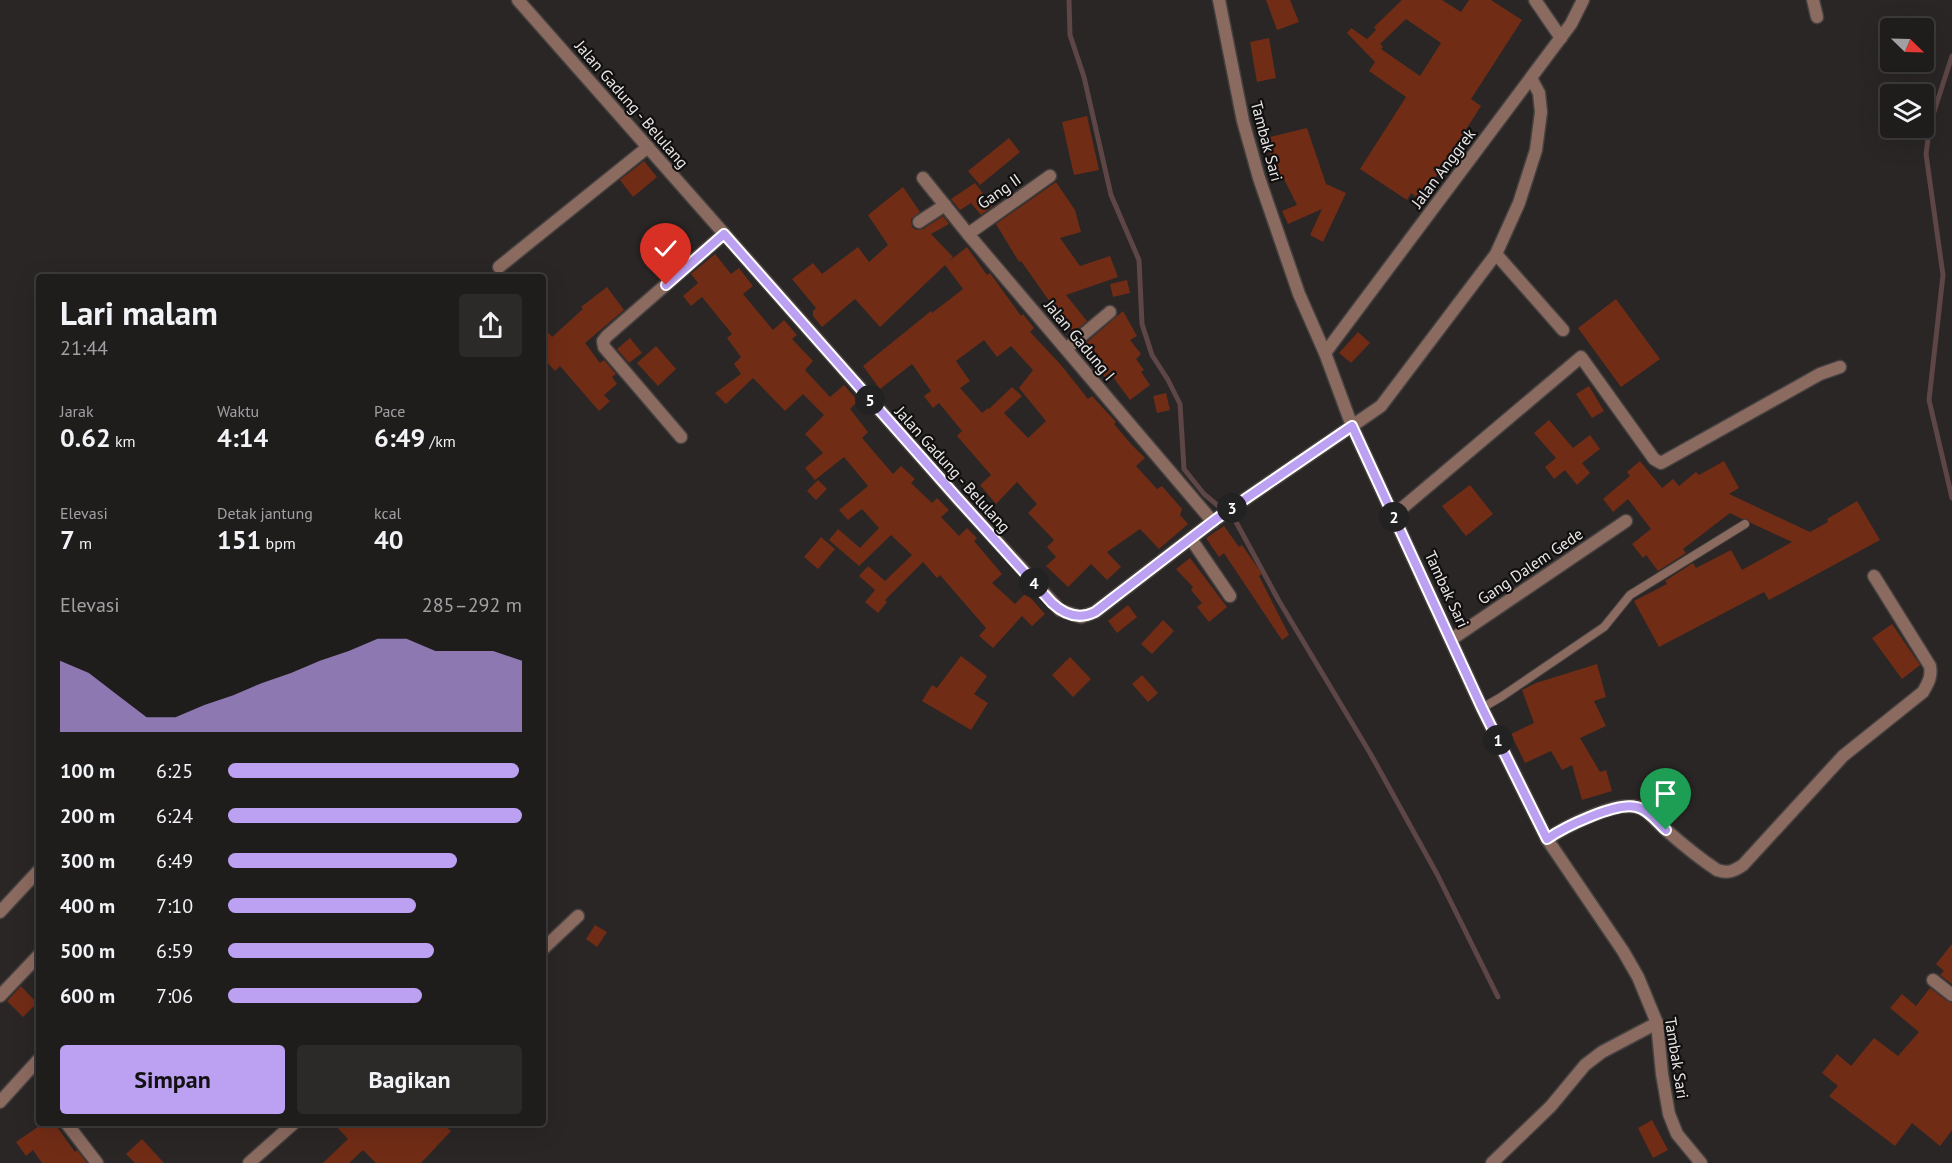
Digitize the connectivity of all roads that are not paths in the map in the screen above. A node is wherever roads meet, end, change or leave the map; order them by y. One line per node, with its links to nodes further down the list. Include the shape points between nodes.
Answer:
1 (518, 0): 9 (street, Jalan Gadung - Belulang)
2 (1219, 0): 21 (street, Tambak Sari, via 1243,121 1259,177 1295,284)
3 (1535, 0): 7 (street)
4 (1583, 0): 7 (street, Jalan Anggrek)
5 (1813, 0): 6 (street)
6 (1817, 17)
7 (1561, 38): 8 (street, Jalan Anggrek)
8 (1531, 78): 16 (street, Jalan Gadung - Belulang, via 1539,93 1541,112 1536,150 1519,203); 21 (street, Jalan Anggrek)
9 (648, 147): 14 (street, Jalan Gadung - Belulang); 17 (street)
10 (1050, 176): 15 (street, Gang II)
11 (923, 178): 12 (street, Jalan Gadung I)
12 (945, 205): 13 (street); 15 (street, Jalan Gadung I)
13 (919, 222)
14 (724, 234): 24 (street, via 603,341 603,347); 29 (street, Jalan Gadung - Belulang, via 1060,610 1081,617 1095,612)
15 (968, 234): 20 (street, Jalan Gadung I)
16 (1496, 254): 19 (street); 23 (street, Jalan Gadung - Belulang, via 1381,406)
17 (499, 267)
18 (1110, 312): 20 (street)
19 (1563, 330)
20 (1066, 349): 26 (street, Jalan Gadung I)
21 (1325, 353): 23 (street, Tambak Sari)
22 (1840, 367): 25 (street, via 1820,374 1661,463 1654,459 1581,357)
23 (1352, 426): 25 (street, Tambak Sari); 26 (street, Jalan Gadung - Belulang)
24 (681, 436)
25 (1394, 515): 32 (street, Tambak Sari)
26 (1215, 520): 29 (street, Jalan Gadung - Belulang)
27 (1626, 521): 32 (street, Gang Dalem Gede)
28 (1745, 524): 33 (lane, via 1630,595 1604,627)
29 (1191, 539): 31 (street)
30 (1874, 576): 34 (street, via 1930,666 1929,681 1923,692 1843,756 1743,865 1725,873 1717,870 1635,806 1598,814)
31 (1230, 596)
32 (1452, 639): 33 (street, Tambak Sari)
33 (1482, 708): 34 (street, Tambak Sari)
34 (1547, 839): 43 (street, Tambak Sari, via 1623,951)
35 (36, 873): 36 (street)
36 (0, 912)
37 (578, 916): 38 (street)
38 (546, 946)
39 (36, 958): 42 (street)
40 (1933, 980): 41 (street)
41 (1952, 995)
42 (0, 996)
43 (1657, 1023): 50 (street, via 1585,1065 1551,1106); 51 (street, Tambak Sari, via 1669,1114 1677,1134)
44 (36, 1062): 45 (street)
45 (0, 1102)
46 (69, 1126): 48 (street)
47 (291, 1126): 49 (street)
48 (97, 1163)
49 (249, 1163)
50 (1492, 1163)
51 (1701, 1163)

